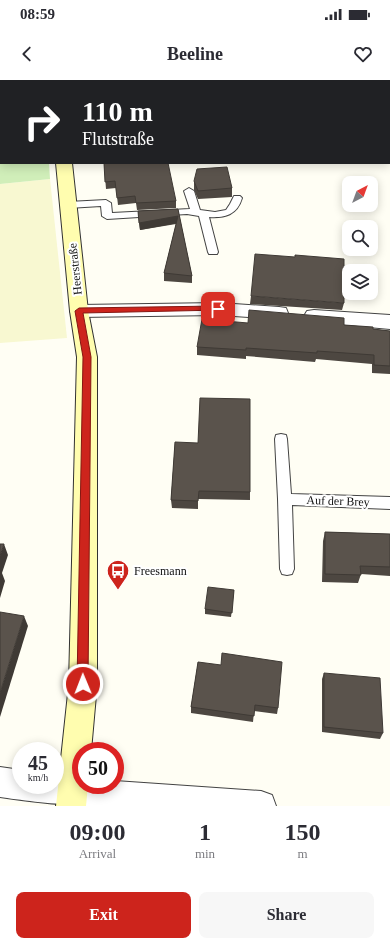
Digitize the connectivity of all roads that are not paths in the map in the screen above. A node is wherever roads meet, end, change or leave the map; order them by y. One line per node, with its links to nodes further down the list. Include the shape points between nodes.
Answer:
1 (64, 164): 4 (main road, Heerstraße)
2 (189, 191): 5 (lane)
3 (237, 198): 5 (lane, via 236,206 228,213)
4 (68, 205): 5 (lane, via 106,203 107,216 187,211); 7 (main road, Heerstraße)
5 (200, 214): 6 (lane)
6 (213, 252)
7 (79, 311): 8 (street, via 218,309); 16 (main road, Heerstraße, via 87,357 83,684)
8 (390, 322)
9 (281, 439): 10 (lane)
10 (285, 499): 11 (lane, Auf der Brey); 12 (lane)
11 (390, 503)
12 (287, 569)
13 (0, 782): 14 (street)
14 (12, 784)
15 (54, 794): 16 (street)
16 (71, 799): 17 (street)
17 (261, 806)

